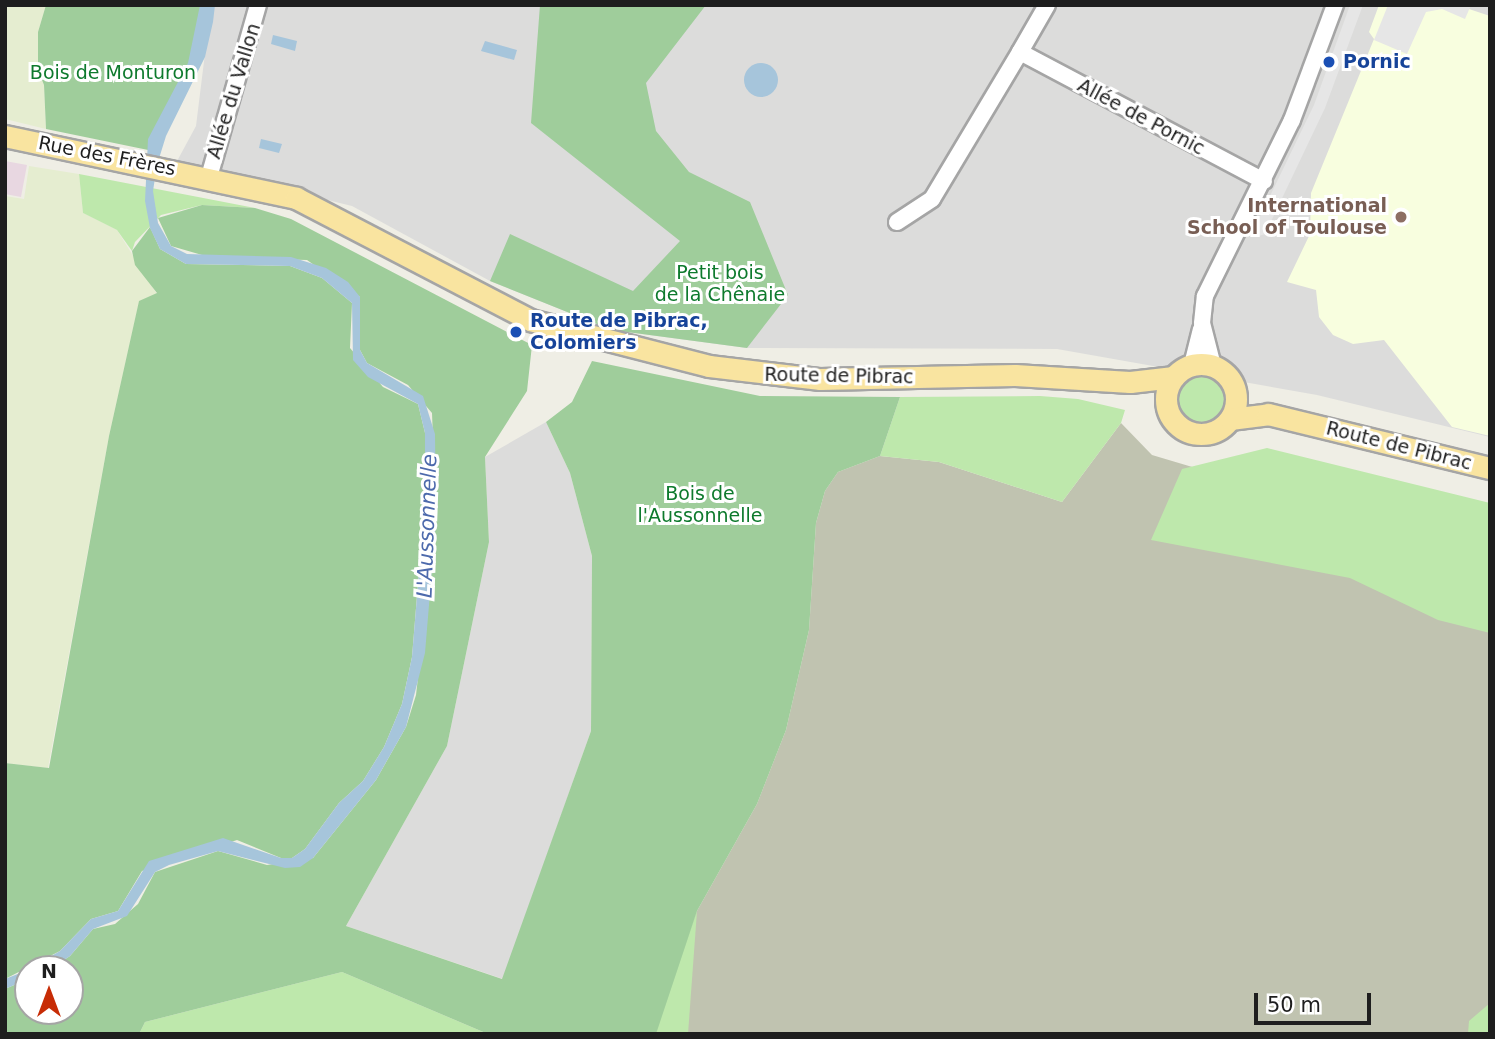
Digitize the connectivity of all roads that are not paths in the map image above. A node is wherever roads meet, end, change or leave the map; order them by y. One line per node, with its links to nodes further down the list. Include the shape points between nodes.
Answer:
1 (258, 5): 6 (street, Allée du Vallon)
2 (1046, 5): 4 (street)
3 (1335, 5): 7 (street)
4 (1020, 52): 7 (street, Allée de Pornic); 8 (street, via 932,199)
5 (5, 136): 6 (main road, Rue des Frères)
6 (209, 177): 11 (main road, Route de Pibrac, via 296,198 530,320 709,366 820,379 1015,375)
7 (1264, 181): 9 (street, via 1209,284 1202,323)
8 (897, 222)
9 (1203, 366): 10 (main road); 12 (main road)
10 (1174, 377): 11 (main road, Route de Pibrac); 13 (main road)
11 (1130, 382): 13 (main road, Route de Pibrac, via 1150,390)
12 (1234, 386): 14 (main road, Route de Pibrac); 15 (main road, via 1236,403)
13 (1167, 405): 15 (main road, via 1176,423 1194,433 1214,431)
14 (1268, 414): 15 (main road, Route de Pibrac); 16 (main road, Route de Pibrac)
15 (1230, 419)
16 (1490, 468)

